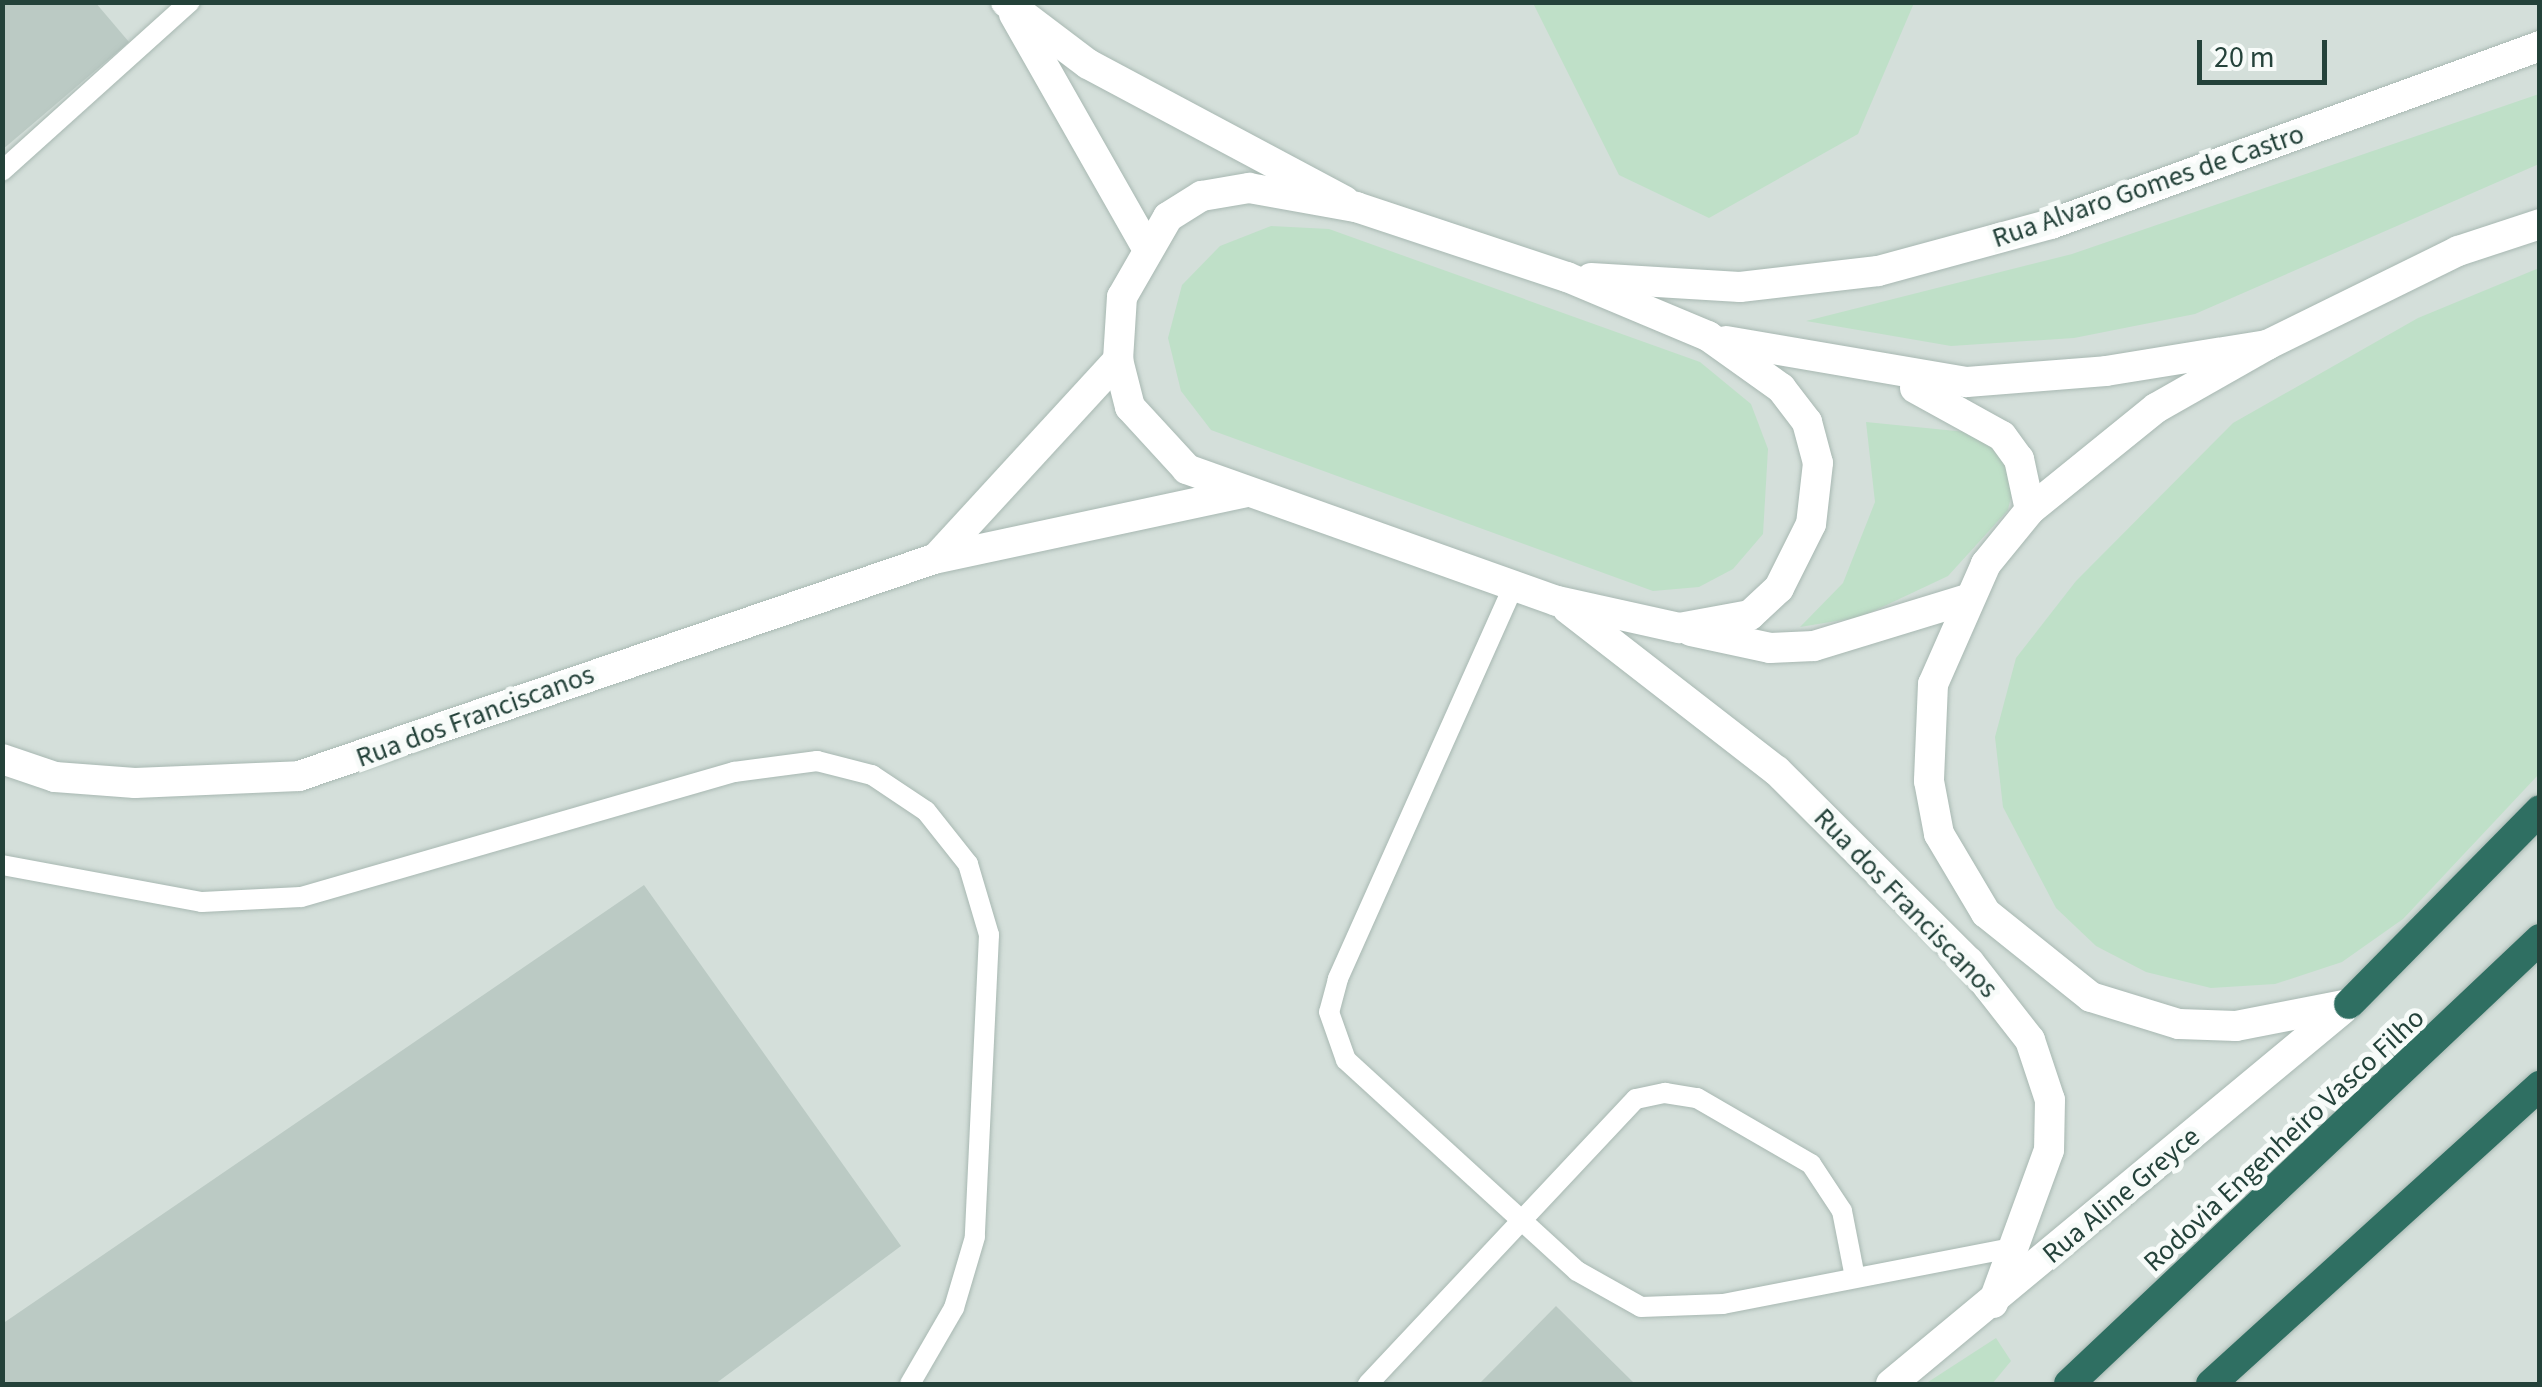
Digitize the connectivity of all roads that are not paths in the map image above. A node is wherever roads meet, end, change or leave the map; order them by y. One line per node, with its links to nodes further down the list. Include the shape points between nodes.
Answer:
1 (190, 2): 4 (lane)
2 (1008, 5): 5 (main road, via 1158,105); 7 (main road)
3 (2539, 46): 8 (main road, Rua Alvaro Gomes de Castro, via 2051,224 1878,271 1740,286)
4 (2, 171)
5 (1356, 207): 7 (main road, via 1249,188 1202,196); 8 (main road)
6 (2540, 224): 10 (main road, via 2458,252)
7 (1145, 245): 11 (main road, via 1122,296)
8 (1567, 277): 9 (main road)
9 (1708, 336): 12 (main road); 19 (main road, via 1781,388 1807,422 1818,464 1811,524 1779,588 1750,615)
10 (2267, 345): 12 (main road, via 2029,381); 14 (main road, via 2156,408)
11 (1118, 360): 13 (main road, via 1130,407 1154,441 1188,469); 15 (main road, Rua dos Franciscanos)
12 (1880, 374): 14 (main road, via 2002,436 2019,459)
13 (1246, 492): 15 (main road, Rua dos Franciscanos); 16 (main road)
14 (2030, 510): 17 (main road)
15 (934, 560): 20 (main road, Rua dos Franciscanos, via 299,776 135,784 55,777)
16 (1514, 585): 18 (main road); 26 (lane, via 1329,1012 1346,1060)
17 (1964, 600): 19 (main road, via 1814,646 1770,648); 24 (main road, via 1933,684 1928,782 1940,834 1986,913 2053,972 2134,1014 2236,1026)
18 (1558, 601): 19 (main road); 27 (main road, Rua dos Franciscanos, via 1778,771 1969,962 2030,1040 2050,1100 2049,1150)
19 (1679, 628)
20 (2, 759)
21 (2540, 810): 24 (highway)
22 (2, 865): 30 (lane, via 202,902 301,896 734,772 818,761 872,775 926,812 968,864 988,935 975,1237 954,1308)
23 (2540, 939): 33 (highway, Rodovia Engenheiro Vasco Filho)
24 (2349, 1004): 29 (main road, Rua Aline Greyce)
25 (2540, 1086): 34 (highway)
26 (1518, 1220): 28 (lane, via 1610,1295 1641,1307 1678,1311); 28 (lane, via 1636,1100 1665,1092 1697,1098 1812,1164 1842,1212); 31 (lane)
27 (2017, 1247): 28 (lane); 29 (main road, Rua dos Franciscanos)
28 (1855, 1277)
29 (1993, 1303): 32 (main road, Rua Aline Greyce)
30 (910, 1384)
31 (1368, 1384)
32 (1891, 1384)
33 (2069, 1384)
34 (2211, 1384)

